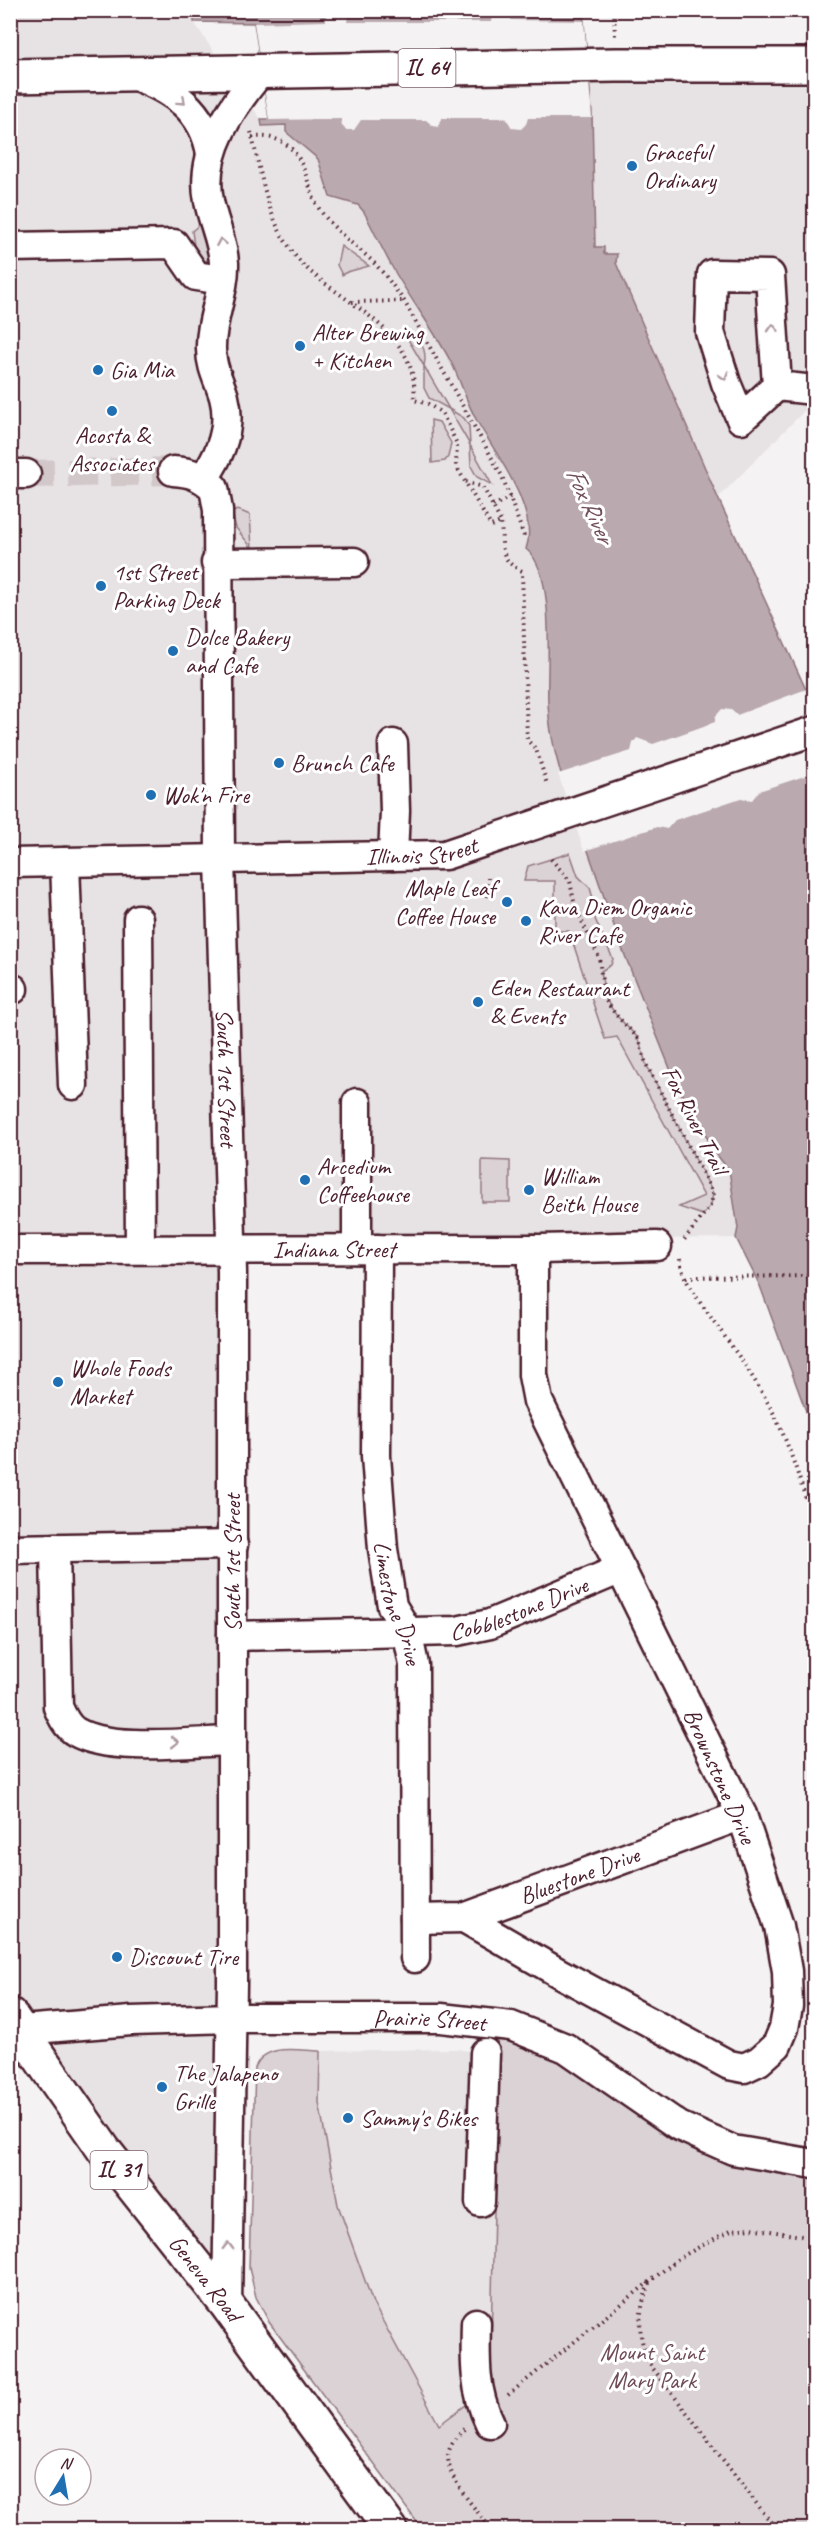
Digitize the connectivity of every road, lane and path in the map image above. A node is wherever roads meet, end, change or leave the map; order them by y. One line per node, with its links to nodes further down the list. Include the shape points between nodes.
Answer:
1 (814, 66): 2 (main road, IL 64)
2 (262, 70): 3 (main road, IL 64); 7 (street, via 228,120)
3 (131, 74): 4 (main road, IL 64); 7 (street, one-way to 7, via 172,92 193,110)
4 (10, 76)
5 (250, 128): 6 (path)
6 (252, 137): 10 (path, via 276,139 295,153 305,169 313,197 328,221 369,258); 11 (path, via 271,208 284,239 302,264)
7 (211, 154): 9 (street, one-way to 7, via 222,249 207,184)
8 (10, 247): 9 (street, via 174,244 196,276)
9 (222, 280): 15 (street, via 211,349 215,378 224,396 225,439)
10 (404, 301): 11 (path); 17 (path)
11 (351, 302): 16 (path, via 376,320 401,348 411,369 414,400 442,413 457,444 456,466)
12 (777, 386): 12 (street, one-way to 12, via 770,275 712,273 710,332 741,419); 13 (street)
13 (814, 390)
14 (173, 471): 15 (street)
15 (204, 478): 22 (street, South 1st Street, via 214,488 216,499)
16 (465, 482): 18 (path, via 483,487); 19 (path, via 491,526)
17 (510, 497): 18 (path); 20 (path)
18 (493, 506): 19 (path)
19 (501, 522): 25 (path, via 504,557 522,571 527,740 536,748)
20 (525, 540)
21 (354, 562): 22 (street)
22 (216, 563): 27 (street, South 1st Street)
23 (814, 731): 26 (street, Illinois Street, via 445,855)
24 (393, 744): 26 (street)
25 (547, 784)
26 (393, 856): 27 (street, Illinois Street)
27 (220, 859): 29 (street, Illinois Street); 38 (street, South 1st Street)
28 (551, 859): 36 (path, Fox River Trail, via 570,881 574,907 599,957 604,998 639,1039 646,1064 712,1193 711,1205)
29 (65, 862): 30 (street, Illinois Street); 34 (street)
30 (10, 863)
31 (488, 878): 32 (path)
32 (488, 897)
33 (138, 919): 37 (street)
34 (73, 1085)
35 (357, 1103): 39 (street, Limestone Drive)
36 (672, 1247): 40 (street, Indiana Street); 43 (path)
37 (140, 1249): 38 (street, Indiana Street); 41 (street, Indiana Street)
38 (231, 1249): 39 (street, Indiana Street); 45 (street, South 1st Street)
39 (367, 1249): 40 (street, Indiana Street); 49 (street, Limestone Drive, via 382,1549 392,1606)
40 (533, 1249): 48 (street, Brownstone Drive, via 533,1376 538,1401)
41 (10, 1250)
42 (814, 1276): 43 (path)
43 (686, 1277): 44 (path, via 769,1405)
44 (814, 1523)
45 (233, 1545): 46 (street); 50 (street, South 1st Street)
46 (55, 1548): 47 (street); 51 (street, one-way to 51, via 58,1707 62,1718 75,1732 118,1743)
47 (10, 1549)
48 (621, 1569): 49 (street, Cobblestone Drive, via 490,1624 457,1631); 52 (street, Brownstone Drive)
49 (406, 1630): 50 (street, Cobblestone Drive); 54 (street, Limestone Drive, via 414,1665)
50 (232, 1636): 51 (street, South 1st Street)
51 (232, 1741): 56 (street, South 1st Street)
52 (742, 1815): 53 (street, Bluestone Drive); 53 (street, Brownstone Drive, via 779,1926 788,2006 777,2045 744,2068 698,2049)
53 (464, 1918): 54 (street, Bluestone Drive)
54 (415, 1919): 55 (street, Limestone Drive)
55 (415, 1958)
56 (232, 2018): 57 (street, Prairie Street); 59 (street, Prairie Street, via 441,2018 512,2026 566,2048 679,2126 733,2150); 63 (street, South 1st Street, one-way to 56)
57 (13, 2025): 63 (main road, Geneva Road / IL 31, via 104,2150)
58 (485, 2054): 60 (street)
59 (814, 2164)
60 (480, 2202)
61 (814, 2238): 62 (path, via 751,2228 731,2230 679,2258)
62 (649, 2282): 65 (path); 68 (path, via 639,2328 648,2362 770,2521)
63 (227, 2305): 66 (main road, Geneva Road / IL 31)
64 (476, 2323): 65 (street, via 475,2366)
65 (488, 2419): 67 (path, via 462,2430 449,2449 448,2463 452,2476)
66 (391, 2529)
67 (492, 2529)
68 (782, 2529)

